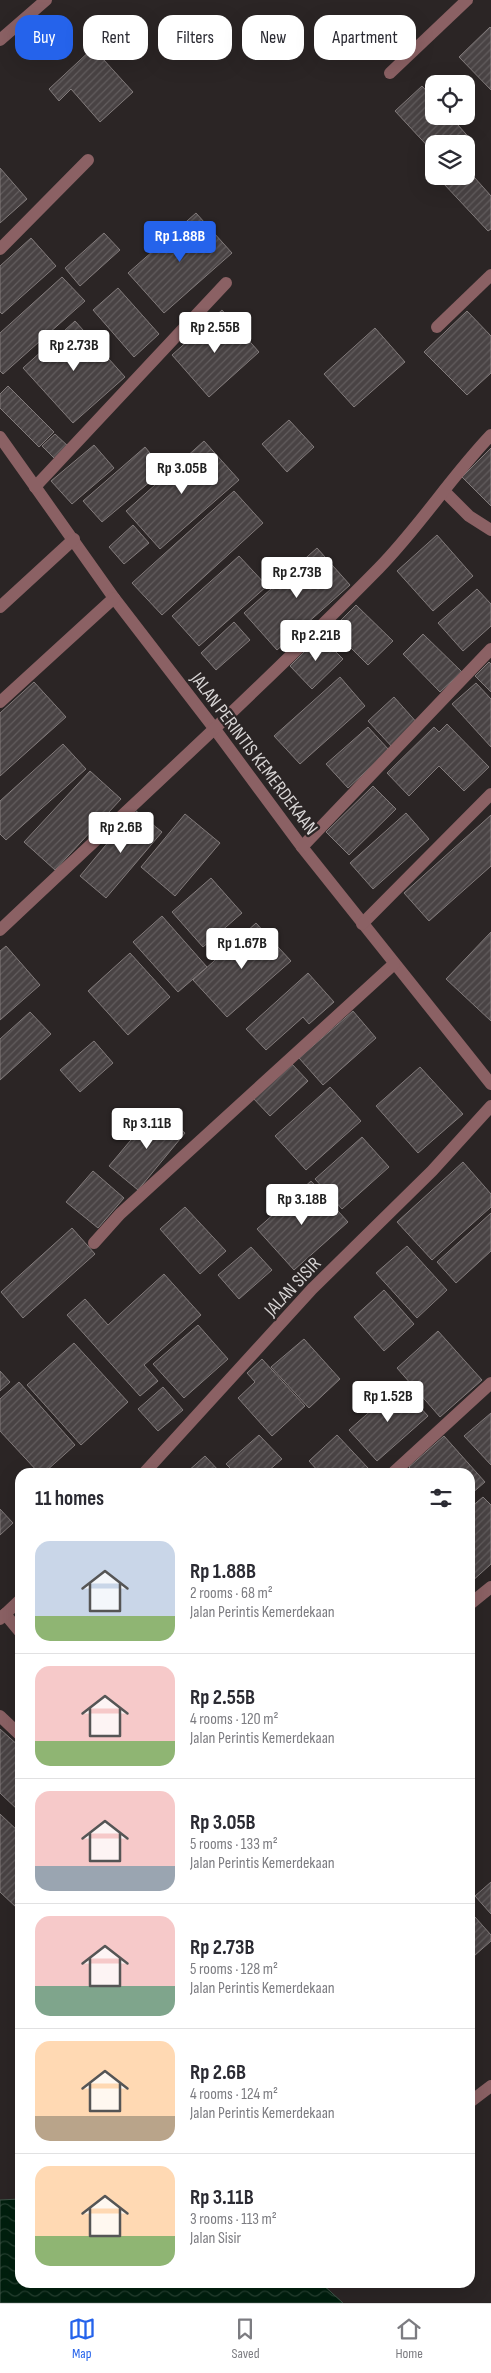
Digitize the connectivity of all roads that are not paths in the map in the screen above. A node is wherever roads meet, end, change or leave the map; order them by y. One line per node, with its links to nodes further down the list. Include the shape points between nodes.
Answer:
1 (46, 0): 3 (street)
2 (467, 0): 4 (street)
3 (0, 40)
4 (390, 73)
5 (88, 160): 6 (street)
6 (0, 249)
7 (491, 274): 9 (street)
8 (226, 284): 12 (street)
9 (437, 327)
10 (491, 435): 13 (street)
11 (0, 437): 12 (street, JALAN PERINTIS KEMERDEKAAN)
12 (35, 487): 15 (street, JALAN PERINTIS KEMERDEKAAN)
13 (444, 491): 14 (street, via 470,516); 20 (street, via 380,567)
14 (491, 530)
15 (74, 539): 16 (street, JALAN PERINTIS KEMERDEKAAN); 17 (street)
16 (114, 598): 19 (street); 20 (street, JALAN PERINTIS KEMERDEKAAN)
17 (0, 607)
18 (491, 650): 22 (street)
19 (0, 702)
20 (214, 728): 22 (street, JALAN PERINTIS KEMERDEKAAN); 24 (street)
21 (491, 794): 23 (street)
22 (302, 847): 23 (street, JALAN PERINTIS KEMERDEKAAN)
23 (362, 924): 25 (street, JALAN PERINTIS KEMERDEKAAN)
24 (0, 930)
25 (394, 964): 26 (street, JALAN PERINTIS KEMERDEKAAN); 28 (street)
26 (491, 1084)
27 (491, 1106): 30 (street, JALAN SISIR, via 432,1171 312,1289)
28 (94, 1243)
29 (491, 1383): 31 (street)
30 (149, 1468)
31 (398, 1468)
32 (491, 1587): 33 (street)
33 (475, 1600)
34 (15, 1605): 35 (street)
35 (3, 1616): 36 (street)
36 (15, 1627)
37 (0, 1716): 38 (street)
38 (15, 1731)
39 (491, 2086): 40 (street)
40 (475, 2098)

